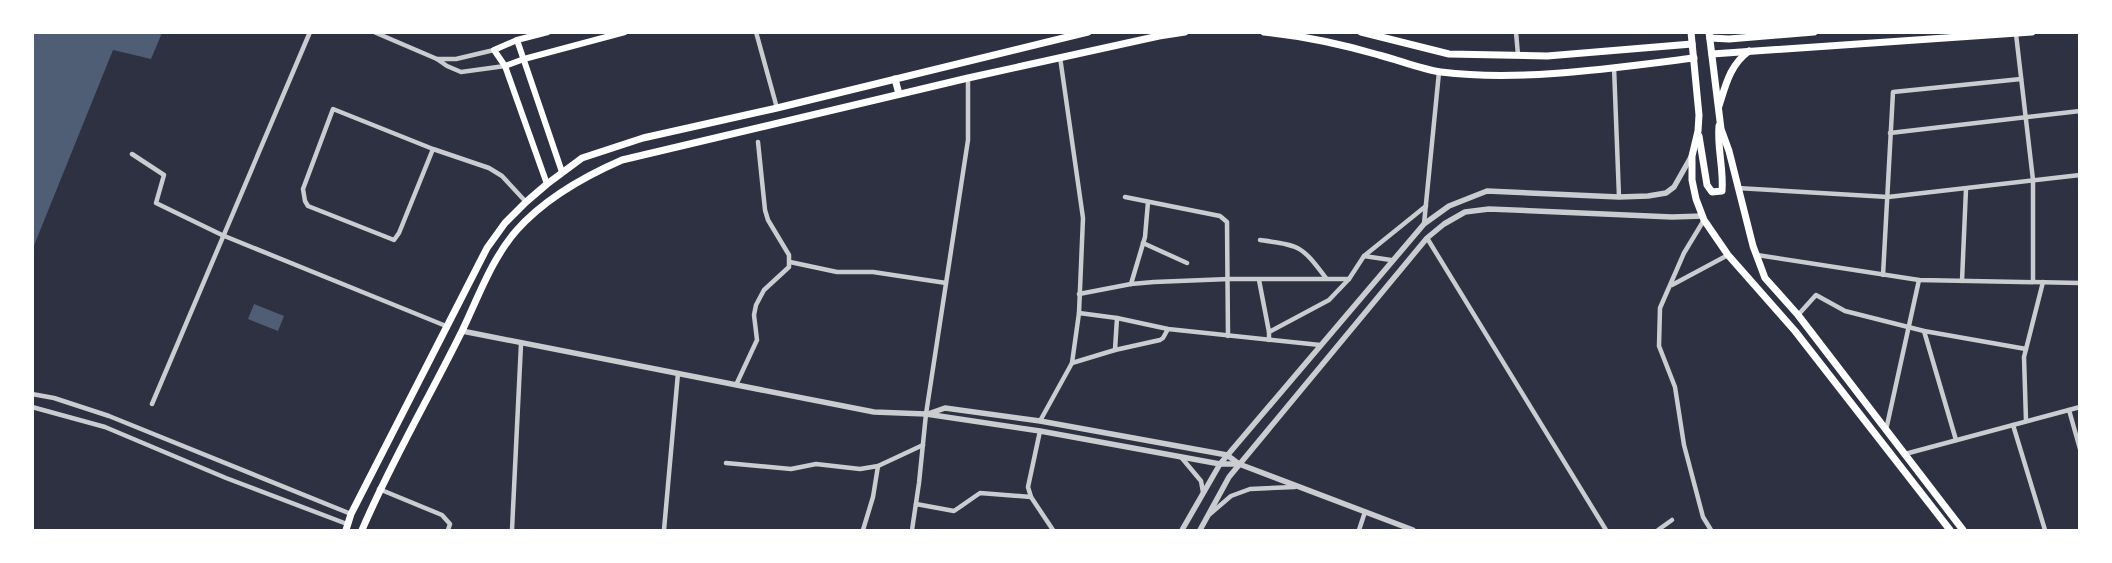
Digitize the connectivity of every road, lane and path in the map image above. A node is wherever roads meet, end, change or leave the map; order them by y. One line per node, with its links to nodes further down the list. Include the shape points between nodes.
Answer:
1 (310, 32): 61 (street)
2 (374, 32): 27 (street)
3 (548, 32): 17 (main road)
4 (625, 32): 28 (main road)
5 (756, 32): 37 (street)
6 (1088, 32): 34 (main road)
7 (1185, 32): 25 (main road)
8 (1264, 32): 32 (main road, via 1339,43)
9 (1361, 32): 24 (main road, via 1449,54)
10 (1516, 32): 24 (street)
11 (1691, 32): 18 (main road)
12 (1814, 32): 16 (main road)
13 (2032, 32): 14 (main road)
14 (2016, 34): 21 (main road); 35 (street)
15 (1710, 35): 16 (main road); 23 (main road)
16 (1729, 38): 22 (main road, via 1724,45)
17 (517, 40): 20 (main road); 28 (main road)
18 (1692, 44): 19 (main road); 26 (main road)
19 (1661, 48): 24 (main road); 29 (main road, via 1667,53)
20 (494, 50): 27 (street, via 456,59); 30 (main road)
21 (1750, 50): 22 (main road); 39 (main road, via 1732,68 1719,106)
22 (1728, 53): 23 (main road)
23 (1712, 54): 39 (main road)
24 (1518, 55)
25 (1060, 57): 33 (main road); 84 (street, via 1083,218)
26 (1694, 58): 29 (main road); 41 (main road)
27 (437, 59): 30 (street, via 461,72)
28 (524, 59): 30 (main road); 47 (main road)
29 (1664, 62): 31 (main road)
30 (505, 66): 50 (main road)
31 (1614, 67): 32 (main road, via 1501,76); 54 (street)
32 (1439, 72): 58 (street)
33 (968, 78): 36 (main road); 80 (street, via 968,140)
34 (895, 79): 36 (main road); 37 (main road)
35 (2021, 79): 40 (street); 42 (street, via 1893,92)
36 (899, 94): 91 (main road, via 622,160 589,175 542,207 515,232 498,256)
37 (777, 108): 47 (main road, via 643,138 582,158)
38 (2080, 111): 40 (street)
39 (1719, 117): 41 (main road, via 1722,191 1712,192 1707,185); 51 (main road)
40 (2026, 117): 42 (street); 49 (street)
41 (1698, 131): 46 (main road)
42 (1890, 133): 55 (street)
43 (758, 142): 69 (street, via 768,220 790,254)
44 (433, 149): 44 (street, via 333,109 303,189 305,201 308,206 394,240); 56 (street, via 489,168 502,176)
45 (132, 154): 61 (street, via 164,175 156,203)
46 (1692, 156): 54 (street, via 1674,186 1666,192); 59 (main road, via 1692,180)
47 (562, 172): 50 (main road)
48 (2080, 175): 49 (street)
49 (2033, 180): 52 (street); 78 (street)
50 (547, 184): 56 (main road)
51 (1737, 188): 55 (street); 66 (main road)
52 (1966, 189): 55 (street); 77 (street)
53 (1124, 197): 57 (street)
54 (1619, 197): 60 (street, via 1487,191 1449,206)
55 (1888, 197): 71 (street)
56 (526, 202): 88 (main road, via 487,248)
57 (1148, 202): 64 (street); 73 (street, via 1224,218 1228,222)
58 (1426, 206): 60 (street); 67 (street)
59 (1704, 218): 62 (street, via 1490,209 1466,212); 65 (main road); 83 (street, via 1684,253)
60 (1424, 224): 68 (street)
61 (222, 235): 88 (street); 104 (street)
62 (1427, 238): 124 (street); 147 (street)
63 (1260, 240): 72 (street, via 1301,248)
64 (1143, 243): 70 (street); 82 (street)
65 (1728, 255): 83 (street); 150 (main road, via 1795,331)
66 (1757, 255): 71 (street); 86 (main road, via 1766,278)
67 (1364, 256): 68 (street); 74 (street)
68 (1391, 260): 97 (street)
69 (790, 262): 80 (street, via 837,272 873,272); 102 (street, via 789,267 764,290 756,305 756,340)
70 (1187, 262)
71 (1883, 275): 76 (street)
72 (1326, 278): 74 (street); 75 (street)
73 (1229, 279): 75 (street); 82 (street); 94 (street)
74 (1349, 279): 93 (street, via 1329,300)
75 (1259, 280): 93 (street)
76 (1919, 280): 77 (street); 89 (street)
77 (1962, 281): 78 (street)
78 (2033, 282): 79 (street)
79 (2044, 282): 81 (street); 98 (street)
80 (946, 283): 108 (street)
81 (2080, 283)
82 (1131, 284): 84 (street)
83 (1672, 284): 149 (street, via 1660,308 1659,346 1674,386 1684,445 1703,517)
84 (1080, 294): 85 (street)
85 (1079, 313): 87 (street); 100 (street)
86 (1798, 315): 89 (street, via 1816,295 1845,311); 114 (main road)
87 (1117, 318): 90 (street); 99 (street)
88 (446, 326): 132 (main road)
89 (1910, 327): 92 (street); 114 (street)
90 (1168, 328): 94 (street); 99 (street, via 1160,340)
91 (462, 331): 96 (street); 127 (main road)
92 (1924, 331): 98 (street); 116 (street)
93 (1269, 332): 95 (street)
94 (1228, 336): 95 (street)
95 (1269, 340): 97 (street)
96 (521, 344): 101 (street); 138 (street)
97 (1320, 344): 120 (street)
98 (2026, 349): 111 (street)
99 (1115, 350): 100 (street)
100 (1072, 363): 110 (street)
101 (678, 373): 102 (street); 139 (street)
102 (736, 385): 108 (street, via 874,412)
103 (32, 394): 109 (street)
104 (152, 404)
105 (2080, 406): 107 (street)
106 (32, 407): 113 (street)
107 (2069, 410): 111 (street); 118 (street)
108 (926, 414): 110 (street, via 944,408); 115 (street); 117 (street)
109 (110, 416): 113 (street); 132 (street)
110 (1040, 421): 120 (street)
111 (2026, 421): 112 (street)
112 (2014, 424): 116 (street); 152 (street)
113 (105, 427): 135 (street)
114 (1886, 430): 119 (main road)
115 (1040, 431): 121 (street); 129 (street, via 1028,487)
116 (1956, 440): 119 (street)
117 (923, 445): 125 (street); 130 (street)
118 (2080, 449)
119 (1905, 454): 151 (main road)
120 (1227, 455): 123 (street); 124 (street)
121 (1180, 456): 123 (street); 128 (street, via 1201,481)
122 (726, 464): 125 (street, via 790,469 816,464 860,469)
123 (1220, 464): 124 (street); 128 (street)
124 (1239, 464): 126 (street); 133 (street)
125 (878, 466): 140 (street)
126 (1295, 486): 131 (street); 133 (street, via 1250,489 1231,496)
127 (380, 489): 136 (main road); 137 (street, via 442,515 450,524)
128 (1203, 492): 143 (street)
129 (1031, 497): 130 (street, via 980,492 954,512); 142 (street)
130 (916, 504): 141 (street)
131 (1365, 512): 145 (street); 146 (street)
132 (351, 514): 135 (main road)
133 (1206, 516): 144 (street)
134 (1672, 520): 148 (street)
135 (346, 527)
136 (362, 530)
137 (448, 530)
138 (512, 530)
139 (664, 530)
140 (863, 530)
141 (912, 530)
142 (1052, 530)
143 (1182, 530)
144 (1200, 530)
145 (1360, 530)
146 (1413, 530)
147 (1606, 530)
148 (1658, 530)
149 (1711, 530)
150 (1950, 530)
151 (1963, 530)
152 (2045, 530)

